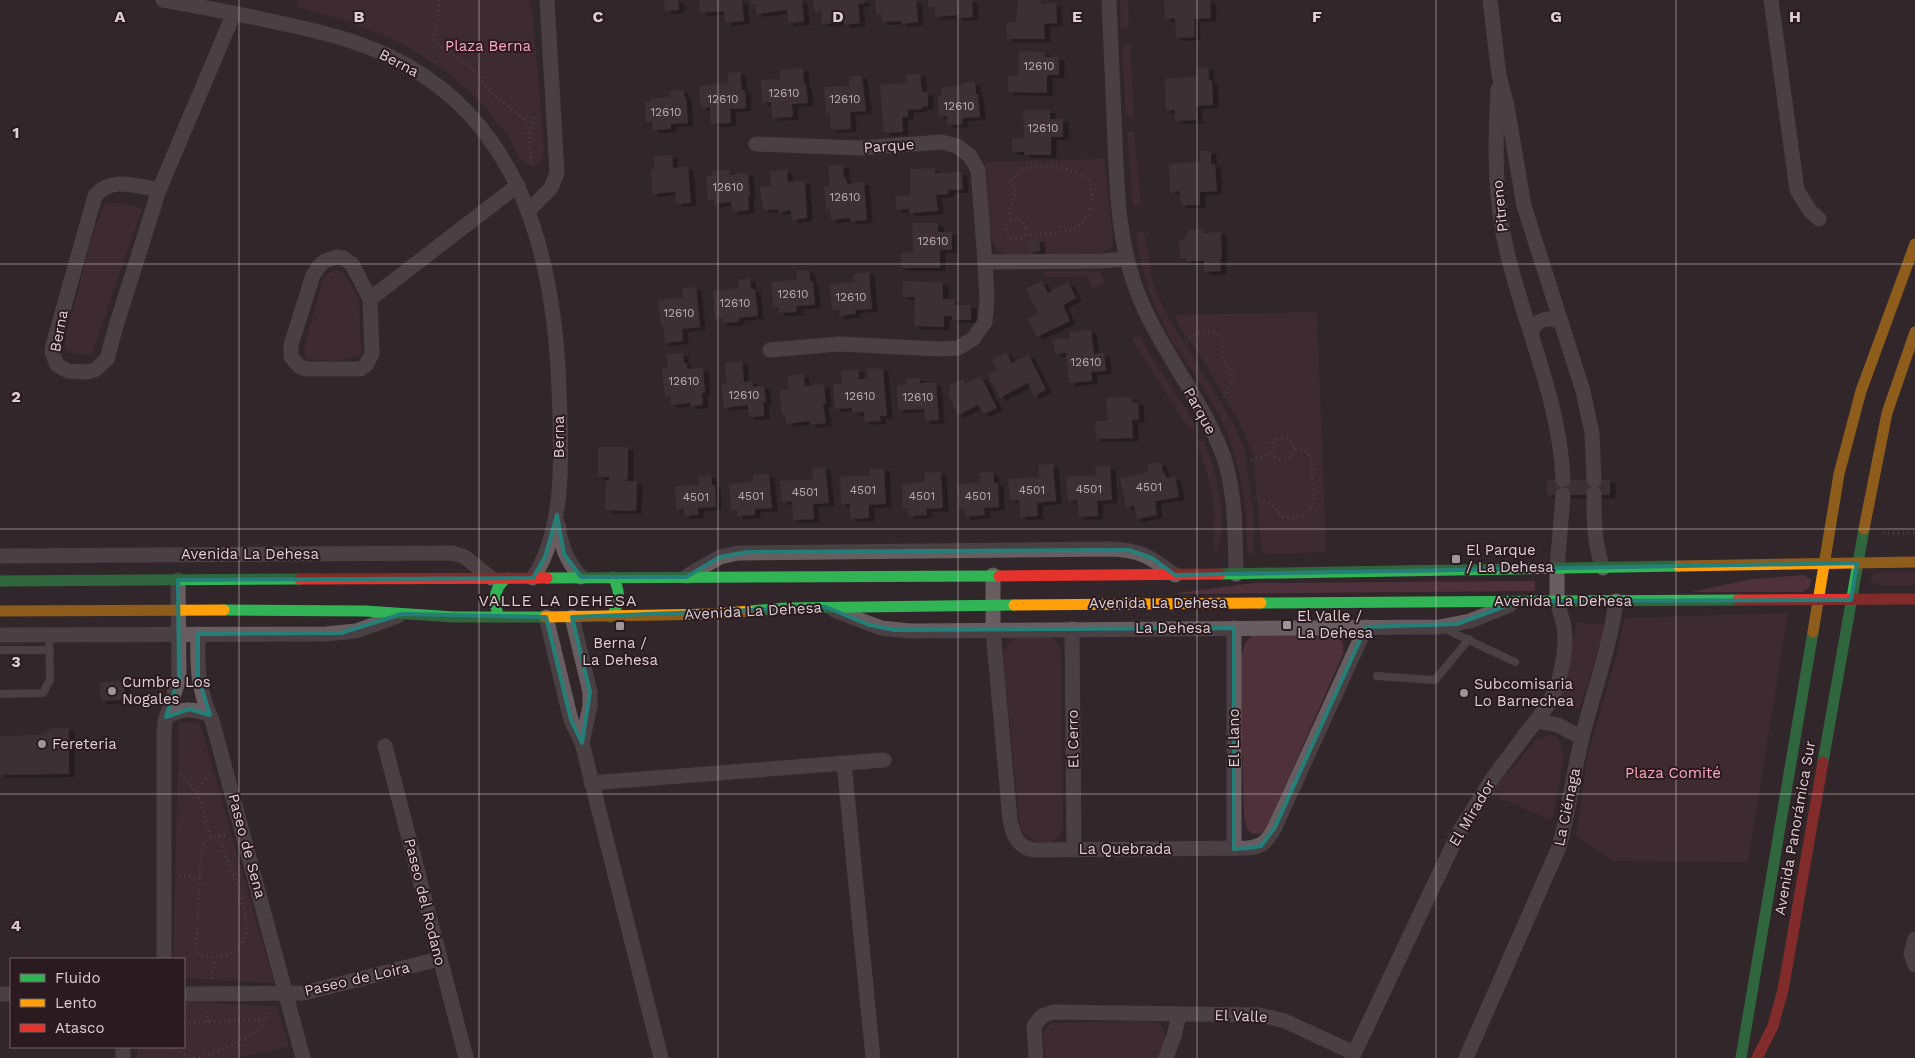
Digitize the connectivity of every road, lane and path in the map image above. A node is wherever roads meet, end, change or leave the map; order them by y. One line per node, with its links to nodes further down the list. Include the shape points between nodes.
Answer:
1 (163, 0): 7 (street, Berna)
2 (439, 0): 11 (path, via 435,41 469,65 493,94 524,118 530,135)
3 (547, 0): 14 (street, via 557,173 551,188)
4 (1109, 0): 19 (street, Parque, via 1118,206)
5 (1490, 0): 9 (street, Pitreno)
6 (1771, 0): 16 (street, via 1797,190)
7 (214, 4): 8 (street, Berna)
8 (234, 13): 12 (street, Berna, via 335,36 414,70 437,85 473,118 499,151); 13 (street, Berna)
9 (1499, 75): 22 (street, Pitreno, via 1524,206); 24 (street, Pitreno, via 1496,160 1499,212)
10 (756, 144): 20 (street, Parque, via 860,148 942,142 957,146 970,156 978,170)
11 (531, 163)
12 (518, 185): 14 (street, Berna); 21 (street)
13 (159, 190): 13 (street, Berna, via 118,183 104,187 95,196 53,345 54,359 62,369 87,372 95,370 107,359)
14 (528, 211): 32 (street, Berna, via 546,277 556,344 560,443)
15 (1011, 219): 17 (path, via 1023,221); 17 (path, via 1006,225 1008,235 1017,239); 17 (path, via 1009,212 1015,192 1011,181 1024,168 1058,168 1078,173 1089,180 1094,188 1084,222 1071,230)
16 (1819, 220)
17 (1025, 234)
18 (1915, 244): 37 (street, Avenida Panorámica Sur, via 1851,427)
19 (1127, 259): 20 (street); 41 (street, Parque, via 1151,324 1211,428 1224,458 1233,498)
20 (985, 262): 26 (street, Parque, via 985,322 973,339 958,348 839,344)
21 (370, 299): 21 (street, via 348,260 337,257 320,265 313,275 291,344 291,357 295,363 315,370 354,370 366,365 372,354)
22 (1561, 322): 24 (street, via 1549,318 1542,320); 39 (street, Pitreno, via 1588,412 1594,452 1594,529)
23 (1915, 332): 38 (street, Avenida Panorámica Sur, via 1887,413)
24 (1531, 334): 40 (street, Pitreno, via 1557,425 1562,458)
25 (1186, 342): 27 (path, via 1196,334 1214,332 1220,335 1223,360 1233,377)
26 (770, 350)
27 (1223, 399)
28 (1294, 449): 29 (path, via 1289,458 1282,460); 29 (path, via 1292,443 1283,438 1276,441); 31 (path, via 1305,450 1312,458 1314,502 1310,509 1302,516 1283,517 1271,504)
29 (1273, 450): 30 (path, via 1262,458)
30 (1251, 460)
31 (1254, 498)
32 (557, 515): 44 (street, Berna, via 564,554); 49 (street, Berna, via 545,557)
33 (1875, 533): 34 (path)
34 (1915, 533)
35 (0, 556): 47 (street, Avenida La Dehesa, via 452,553 465,557)
36 (1915, 562): 38 (street, Avenida La Dehesa)
37 (1824, 563): 38 (street, Avenida La Dehesa); 39 (street, Avenida La Dehesa); 53 (street, Avenida Panorámica Sur)
38 (1857, 563): 54 (street, Avenida Panorámica Sur)
39 (1603, 568): 40 (street, Avenida La Dehesa)
40 (1557, 569): 41 (street, Avenida La Dehesa); 56 (street, El Mirador)
41 (1236, 574): 43 (street, Avenida La Dehesa)
42 (993, 575): 43 (street, Avenida La Dehesa); 46 (street, Avenida La Dehesa); 58 (street, La Quebrada)
43 (1176, 575): 46 (street, Avenida La Dehesa, via 1142,553 1110,549 738,553 720,557)
44 (581, 577): 45 (street, Avenida La Dehesa); 49 (street, Avenida La Dehesa)
45 (613, 577): 46 (street, Avenida La Dehesa); 66 (street, via 620,593)
46 (686, 577)
47 (491, 578): 48 (street, Avenida La Dehesa); 50 (street, Avenida La Dehesa)
48 (507, 578): 49 (street, Avenida La Dehesa); 63 (street, via 495,593)
49 (533, 578)
50 (178, 580): 51 (street, Avenida La Dehesa); 60 (street)
51 (0, 581)
52 (1915, 599): 54 (street, Avenida La Dehesa)
53 (1818, 600): 54 (street, Avenida La Dehesa); 57 (street, Avenida La Dehesa); 112 (street, Avenida Panorámica Sur)
54 (1851, 600): 113 (street, Avenida Panorámica Sur, via 1783,990 1773,1026)
55 (1519, 601): 56 (street, Avenida La Dehesa); 58 (street, Avenida La Dehesa); 67 (street, La Dehesa, via 1470,621)
56 (1557, 601): 57 (street, Avenida La Dehesa); 83 (street, El Mirador, via 1564,626 1563,664 1558,684)
57 (1616, 601): 84 (street, La Ciénaga, via 1610,638)
58 (993, 604): 59 (street, Avenida La Dehesa); 71 (street, La Quebrada)
59 (826, 607): 66 (street, Avenida La Dehesa); 71 (street, La Dehesa, via 869,624 895,630)
60 (178, 610): 61 (street, Avenida La Dehesa); 62 (street, Avenida La Dehesa); 72 (street)
61 (0, 611)
62 (402, 614): 63 (street, Avenida La Dehesa); 73 (street, Avenida La Dehesa, via 341,633)
63 (499, 617): 64 (street, Avenida La Dehesa)
64 (546, 617): 65 (street, Avenida La Dehesa); 85 (street, via 571,720)
65 (572, 617): 66 (street, Avenida La Dehesa); 85 (street, via 590,692)
66 (611, 617)
67 (1439, 626): 68 (street, La Dehesa); 75 (lane)
68 (1366, 627): 69 (street, La Dehesa); 92 (street, La Quebrada, via 1270,836 1261,846)
69 (1234, 628): 70 (street, La Dehesa); 92 (street, El Llano)
70 (1072, 629): 71 (street, La Dehesa); 93 (street, El Cerro)
71 (993, 630): 93 (street, La Quebrada, via 1012,831 1024,848)
72 (178, 634): 73 (street, Avenida La Dehesa); 76 (street, Avenida La Dehesa); 82 (street, via 179,678)
73 (198, 634): 81 (street, Paseo de Sena, via 198,676)
74 (0, 635): 76 (street, Avenida La Dehesa)
75 (1469, 639): 78 (lane); 79 (lane, via 1435,680)
76 (49, 642): 77 (lane); 80 (lane, via 50,680 43,693)
77 (0, 650)
78 (1515, 662)
79 (1377, 676)
80 (0, 694)
81 (210, 715): 82 (street, via 189,709); 99 (street, Paseo de Sena)
82 (166, 717): 89 (street)
83 (1537, 722): 84 (street, via 1558,726); 104 (street, El Mirador, via 1494,776 1459,832)
84 (1582, 738): 111 (street, La Ciénaga, via 1559,847)
85 (582, 743): 90 (street)
86 (385, 746): 96 (street, Paseo del Rodano)
87 (884, 760): 88 (street)
88 (844, 764): 90 (street); 108 (street)
89 (164, 772): 91 (path, via 183,776 197,792); 95 (street)
90 (591, 783): 107 (street)
91 (211, 837): 91 (path, via 204,842 196,947 200,956 214,958 236,950 246,932 245,913 219,837)
92 (1234, 849): 93 (street, La Quebrada)
93 (1074, 850)
94 (1915, 939): 97 (street, via 1911,954)
95 (164, 958)
96 (440, 959): 99 (street, Paseo de Loira, via 321,990); 106 (street, Paseo del Rodano)
97 (1915, 965)
98 (185, 994): 99 (street, Paseo de Loira)
99 (287, 994): 101 (path); 105 (street, Paseo de Sena)
100 (1179, 1015): 104 (street, El Valle, via 1274,1017 1296,1025); 109 (street, El Valle, via 1048,1013 1034,1026); 110 (street)
101 (264, 1019): 102 (path); 103 (path, via 247,1037 202,1056 191,1057)
102 (185, 1023)
103 (173, 1048)
104 (1353, 1056)
105 (303, 1058)
106 (466, 1058)
107 (661, 1058)
108 (873, 1058)
109 (1036, 1058)
110 (1166, 1058)
111 (1466, 1058)
112 (1741, 1058)
113 (1757, 1058)

